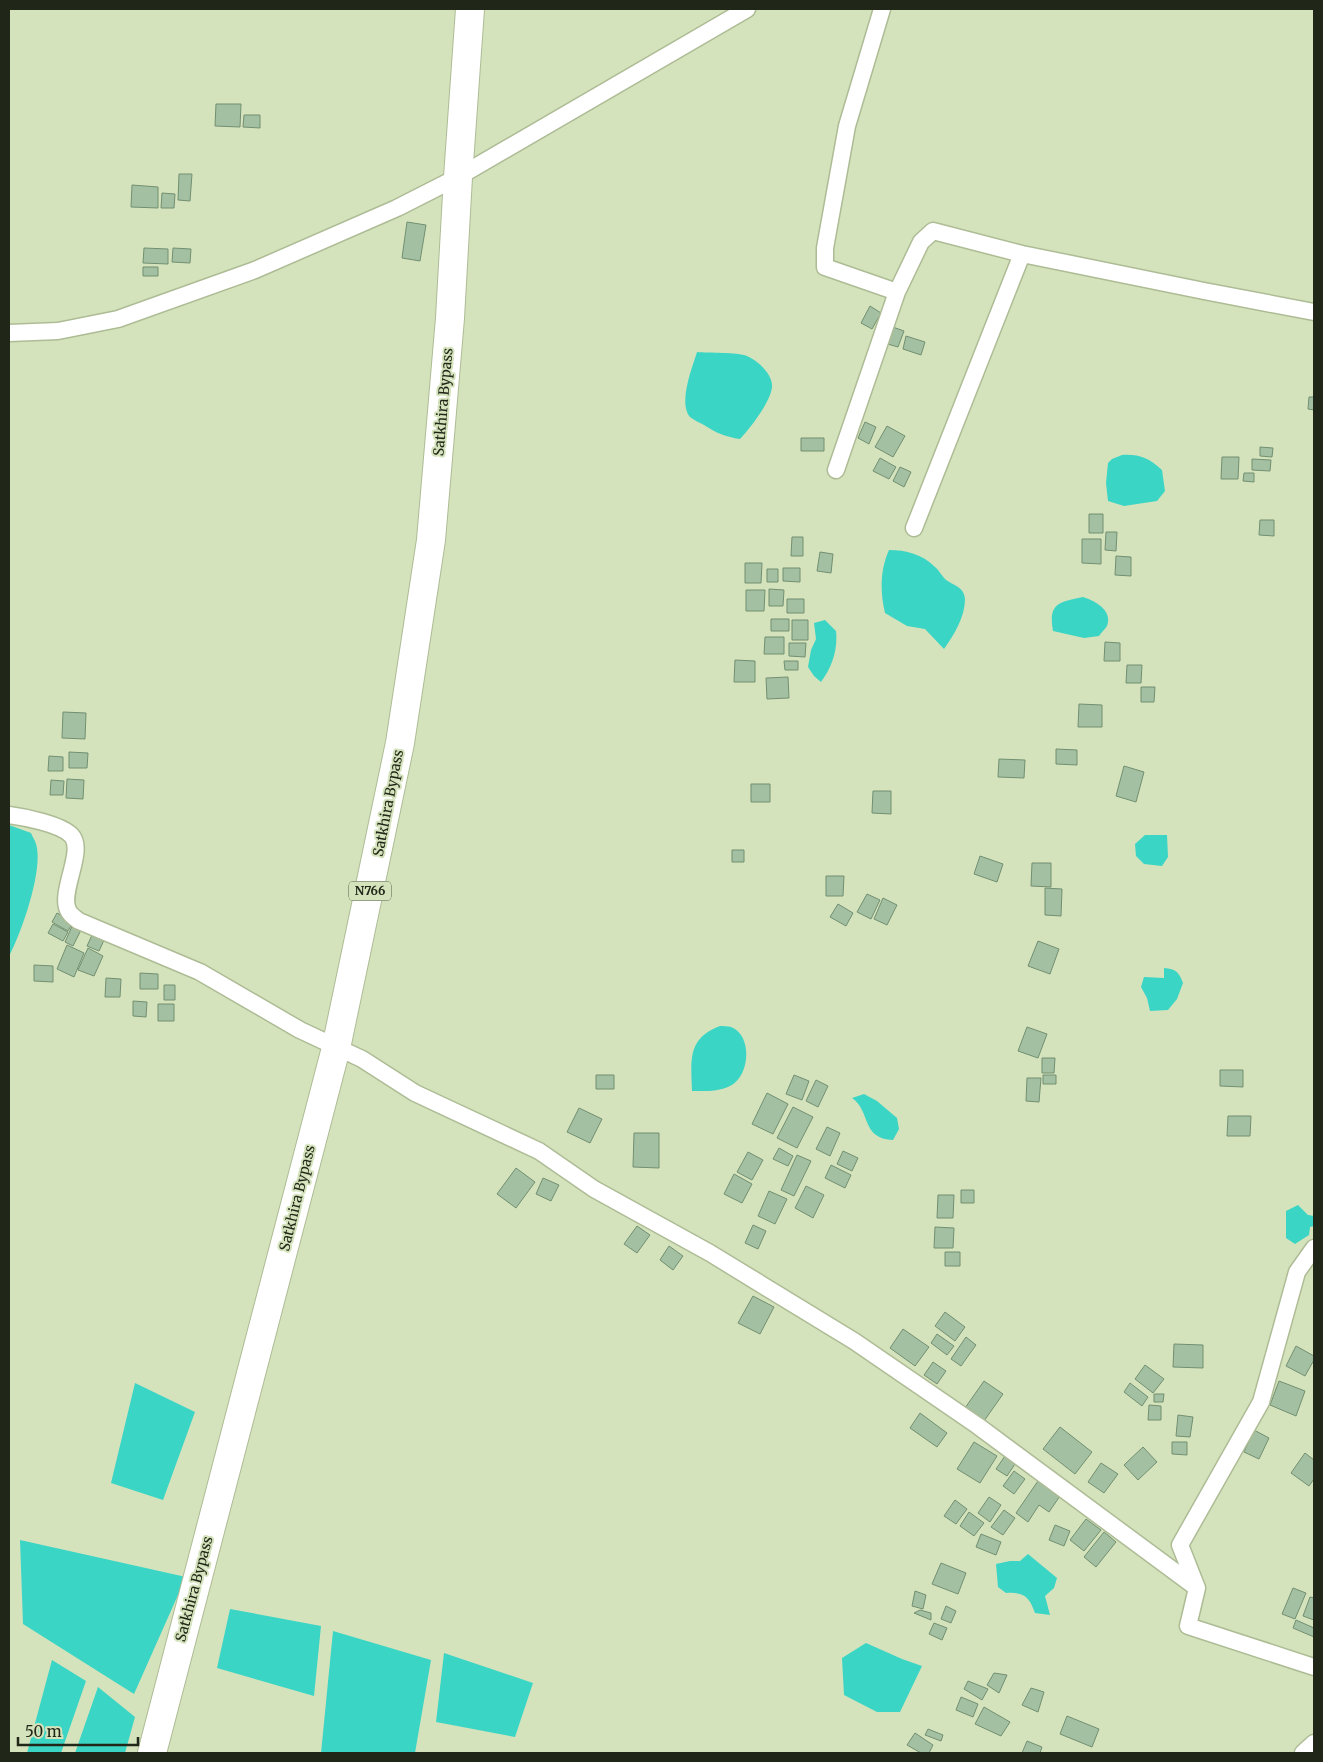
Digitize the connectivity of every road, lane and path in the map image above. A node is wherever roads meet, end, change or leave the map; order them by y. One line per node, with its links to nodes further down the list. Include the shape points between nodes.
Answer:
1 (470, 9): 4 (highway, Satkhira Bypass / N766)
2 (747, 9): 4 (street)
3 (882, 9): 6 (street, via 847,126 824,248 825,267)
4 (458, 177): 8 (street, via 397,208 255,270 190,294 118,319 58,331); 12 (highway, Satkhira Bypass / N766, via 450,318 430,549 400,742)
5 (1022, 254): 6 (street, via 933,231 920,242); 7 (street); 10 (street)
6 (897, 292): 9 (street)
7 (1314, 312)
8 (9, 333)
9 (836, 470)
10 (914, 528)
11 (9, 815): 12 (street, via 47,823 74,839 66,904 72,916 79,921 200,972)
12 (336, 1048): 14 (street, via 362,1058 415,1093 539,1151 594,1189 710,1253 854,1341 978,1426); 17 (highway, Satkhira Bypass / N766)
13 (1314, 1248): 14 (street, via 1297,1272 1261,1402 1180,1545)
14 (1197, 1588): 15 (street, via 1188,1626)
15 (1314, 1667)
16 (1314, 1743): 18 (street)
17 (152, 1753)
18 (1303, 1753)

